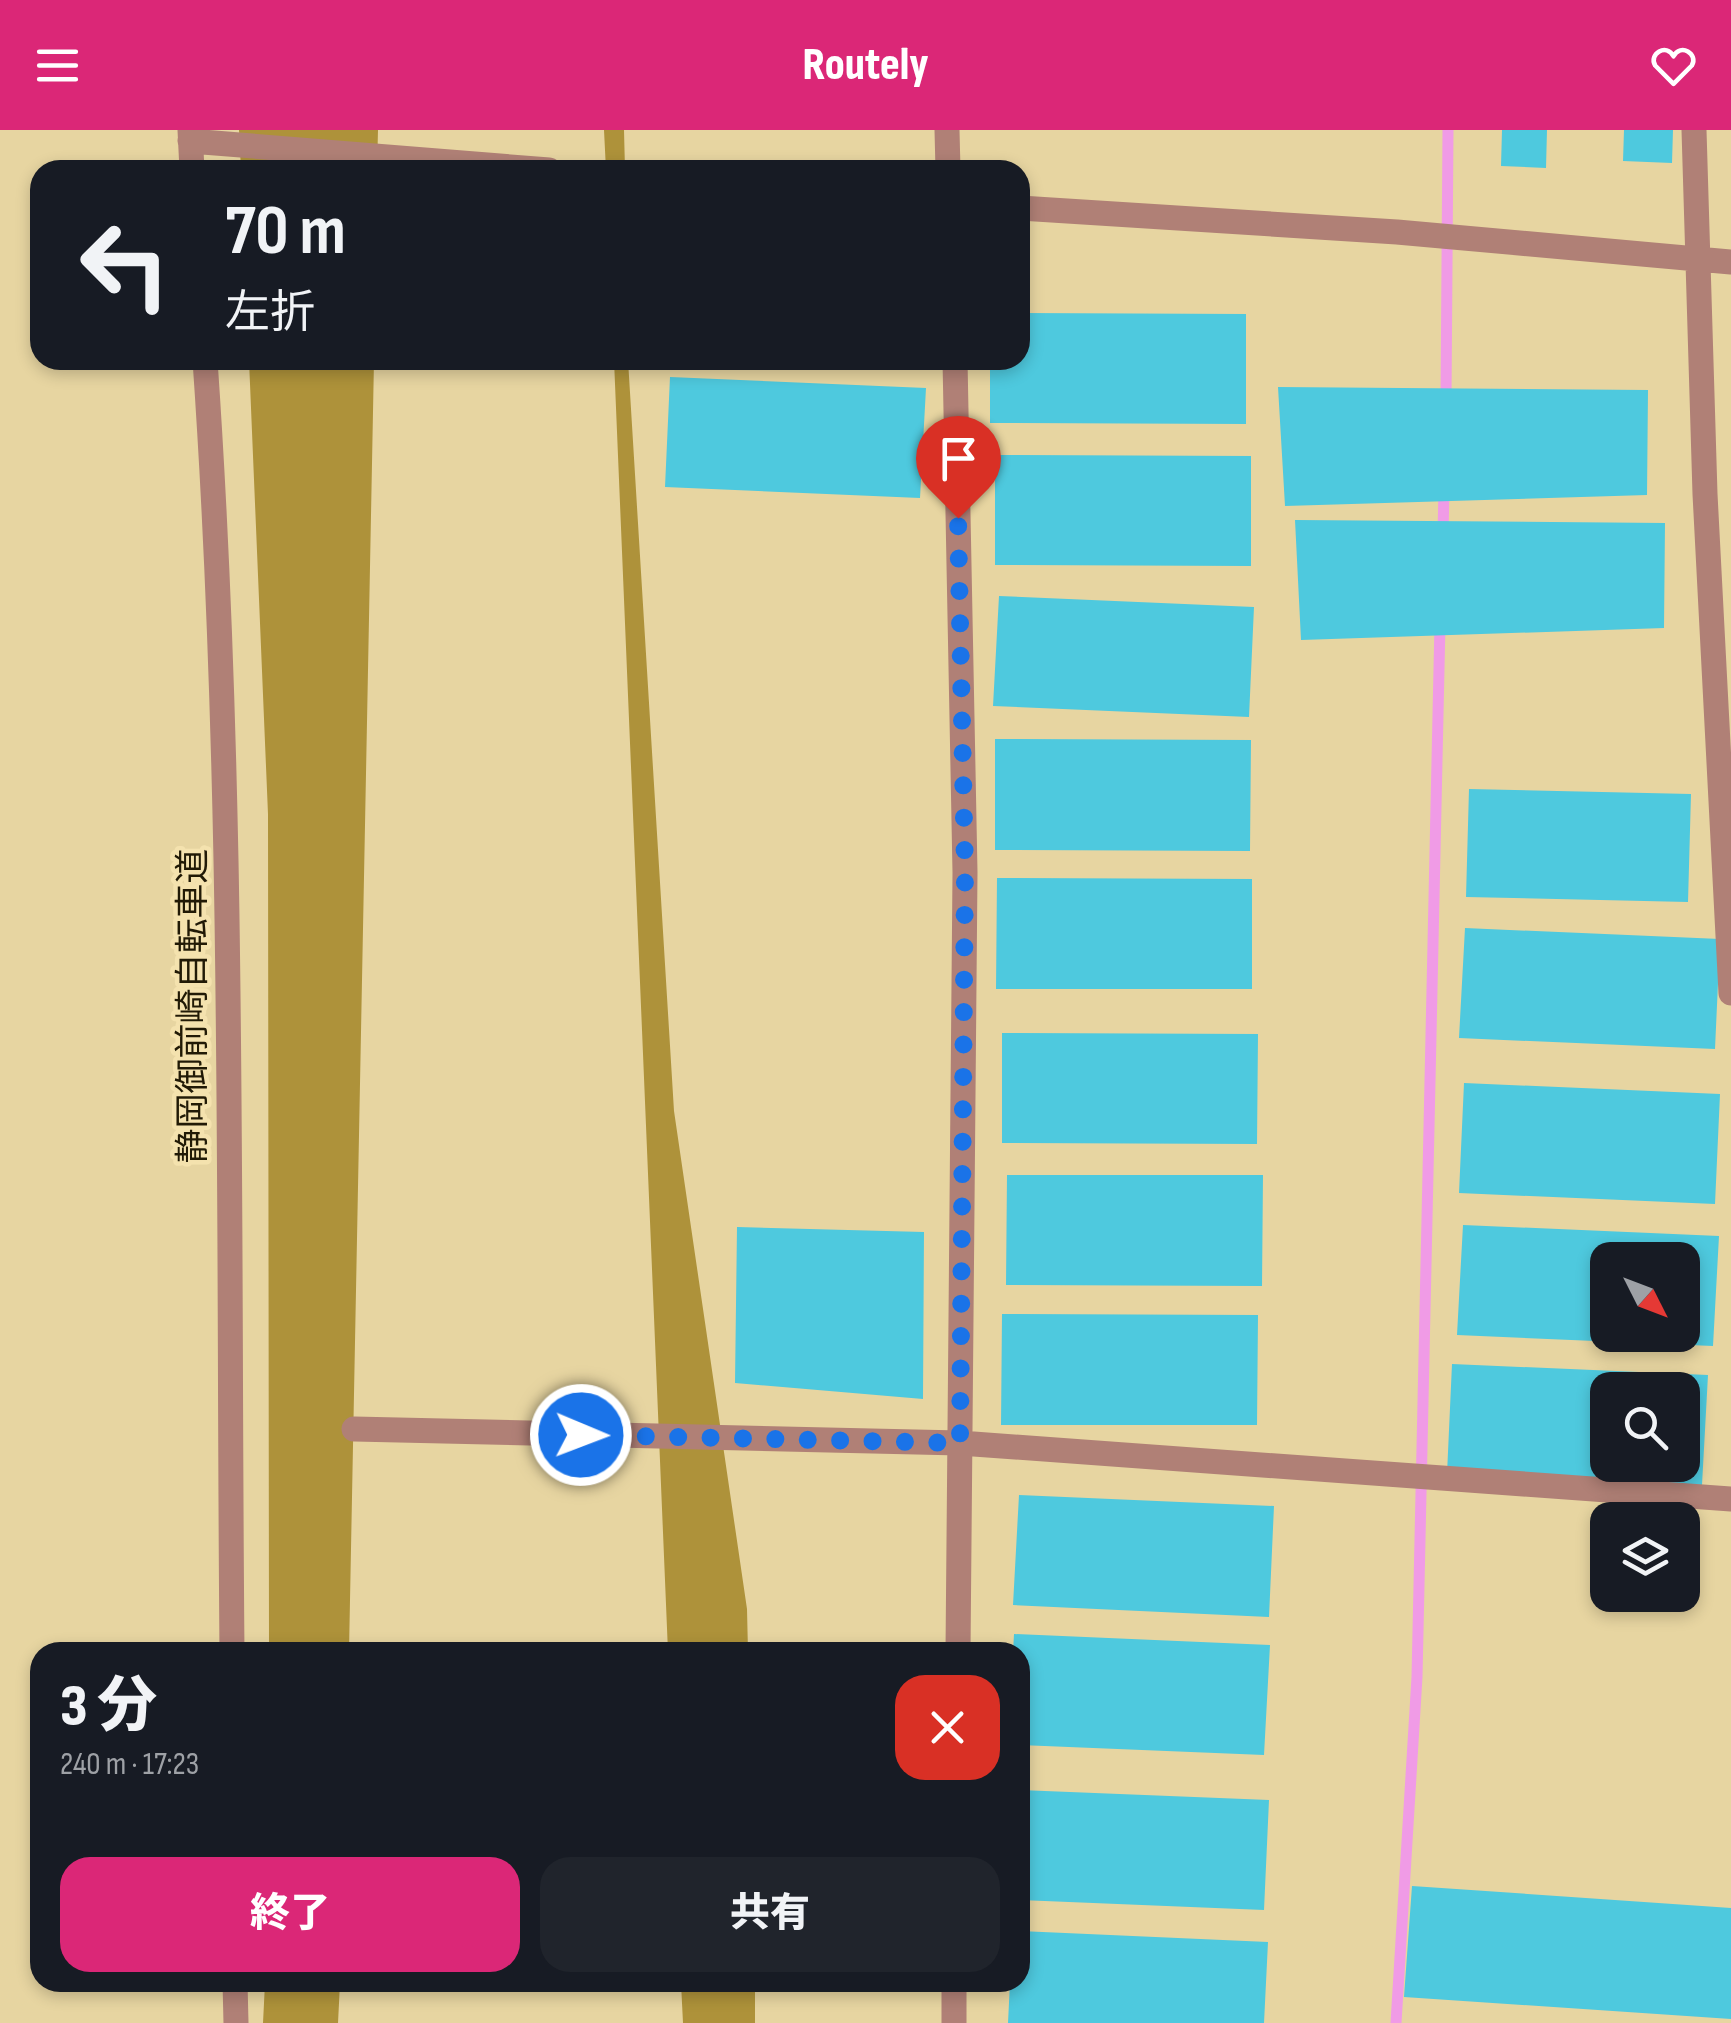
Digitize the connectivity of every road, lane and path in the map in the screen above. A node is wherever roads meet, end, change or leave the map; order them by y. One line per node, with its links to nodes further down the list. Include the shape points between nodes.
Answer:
1 (946, 130): 5 (street)
2 (1694, 130): 7 (street)
3 (190, 136): 4 (street)
4 (443, 160)
5 (948, 160)
6 (1030, 209): 7 (street)
7 (1697, 259): 8 (street); 11 (street)
8 (1731, 262)
9 (206, 370): 15 (street, 静岡御前崎自転車道, via 229,924)
10 (955, 370): 13 (street, via 965,872)
11 (1731, 993)
12 (354, 1430): 13 (street)
13 (960, 1443): 14 (street); 16 (street)
14 (1731, 1500)
15 (232, 1642)
16 (958, 1642)
17 (235, 1992): 19 (street)
18 (954, 1992): 20 (street)
19 (236, 2023)
20 (954, 2023)

